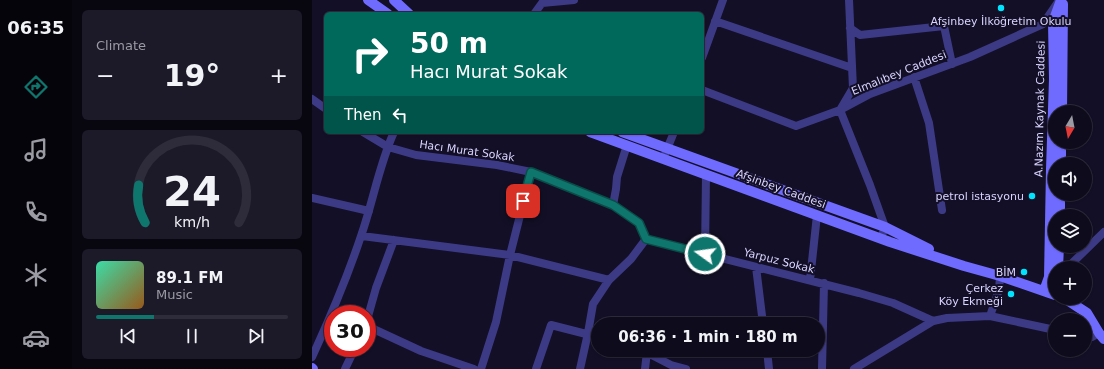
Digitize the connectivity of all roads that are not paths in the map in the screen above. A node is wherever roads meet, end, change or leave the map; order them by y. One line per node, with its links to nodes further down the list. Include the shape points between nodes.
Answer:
1 (368, 0): 7 (main road)
2 (394, 0): 8 (main road)
3 (574, 0): 9 (street, via 542,3)
4 (723, 0): 10 (street)
5 (849, 0): 11 (street)
6 (1061, 0): 13 (street, Elmalıbey Caddesi, via 1042,24); 20 (main road, A.Nazım Kaynak Caddesi); 54 (main road, A.Nazım Kaynak Caddesi, via 1053,22 1049,277)
7 (385, 12)
8 (407, 12)
9 (535, 12)
10 (715, 21): 12 (street); 14 (street)
11 (850, 28): 13 (street, via 860,35 944,26); 14 (street)
12 (704, 52)
13 (952, 64): 15 (street, Elmalıbey Caddesi)
14 (852, 68): 16 (street)
15 (914, 77): 18 (street, Elmalıbey Caddesi); 36 (street, via 929,123)
16 (854, 88): 18 (street); 22 (street)
17 (704, 91): 22 (street, Elmalıbey Caddesi, via 796,126)
18 (870, 94): 22 (street, Elmalıbey Caddesi)
19 (312, 99): 21 (street)
20 (1062, 105)
21 (324, 108)
22 (840, 110): 39 (street)
23 (366, 134): 29 (street, Hacı Murat Sokak)
24 (393, 134): 29 (street)
25 (595, 134): 28 (main road, Afşinbey Caddesi)
26 (627, 134): 30 (main road, Afşinbey Caddesi)
27 (673, 134): 30 (street)
28 (627, 146): 31 (main road, Afşinbey Caddesi); 35 (street, via 616,177)
29 (388, 147): 32 (street, Hacı Murat Sokak, via 416,155); 37 (street)
30 (667, 149): 31 (street); 39 (main road, Afşinbey Caddesi)
31 (664, 159): 33 (main road, Afşinbey Caddesi)
32 (531, 172): 35 (street, Hacı Murat Sokak); 46 (street)
33 (706, 175): 38 (main road, Afşinbey Caddesi); 45 (street)
34 (312, 198): 37 (street)
35 (613, 205): 43 (street, Hacı Murat Sokak, via 639,223)
36 (942, 210)
37 (369, 211): 41 (street)
38 (817, 215): 42 (main road, Afşinbey Caddesi); 52 (street)
39 (885, 227): 42 (street); 48 (main road, Afşinbey Caddesi)
40 (1104, 232): 47 (street)
41 (362, 236): 44 (street); 56 (street)
42 (881, 238): 48 (main road, Afşinbey Caddesi)
43 (646, 239): 45 (street, Yarpuz Sokak); 51 (street, via 631,259)
44 (394, 240): 46 (street); 57 (street)
45 (705, 254): 49 (street, Yarpuz Sokak)
46 (510, 255): 51 (street); 75 (street, via 496,322)
47 (1074, 261)
48 (964, 266): 50 (main road, Afşinbey Caddesi)
49 (756, 267): 52 (street, Yarpuz Sokak); 60 (street)
50 (1000, 276): 54 (main road, Afşinbey Caddesi); 59 (street, via 999,290)
51 (609, 280): 65 (street, via 592,304)
52 (810, 280): 53 (street, Yarpuz Sokak)
53 (824, 283): 61 (street, Yarpuz Sokak, via 893,303); 81 (street)
54 (1044, 291): 55 (main road, Afşinbey Caddesi)
55 (1048, 292)
56 (336, 305)
57 (371, 305)
58 (1075, 305): 67 (main road, via 1087,313)
59 (990, 316): 61 (street); 62 (street)
60 (762, 317)
61 (933, 321): 82 (street)
62 (1048, 328)
63 (324, 331): 68 (street)
64 (376, 331): 74 (street, via 421,351)
65 (588, 334): 66 (street); 76 (street, via 551,325); 77 (street)
66 (591, 335)
67 (1101, 336)
68 (312, 357)
69 (351, 357): 73 (street)
70 (644, 357): 78 (street)
71 (656, 357): 79 (street)
72 (768, 357): 80 (street)
73 (345, 369)
74 (474, 369)
75 (481, 369)
76 (536, 369)
77 (580, 369)
78 (645, 369)
79 (686, 369)
80 (769, 369)
81 (822, 369)
82 (854, 369)

